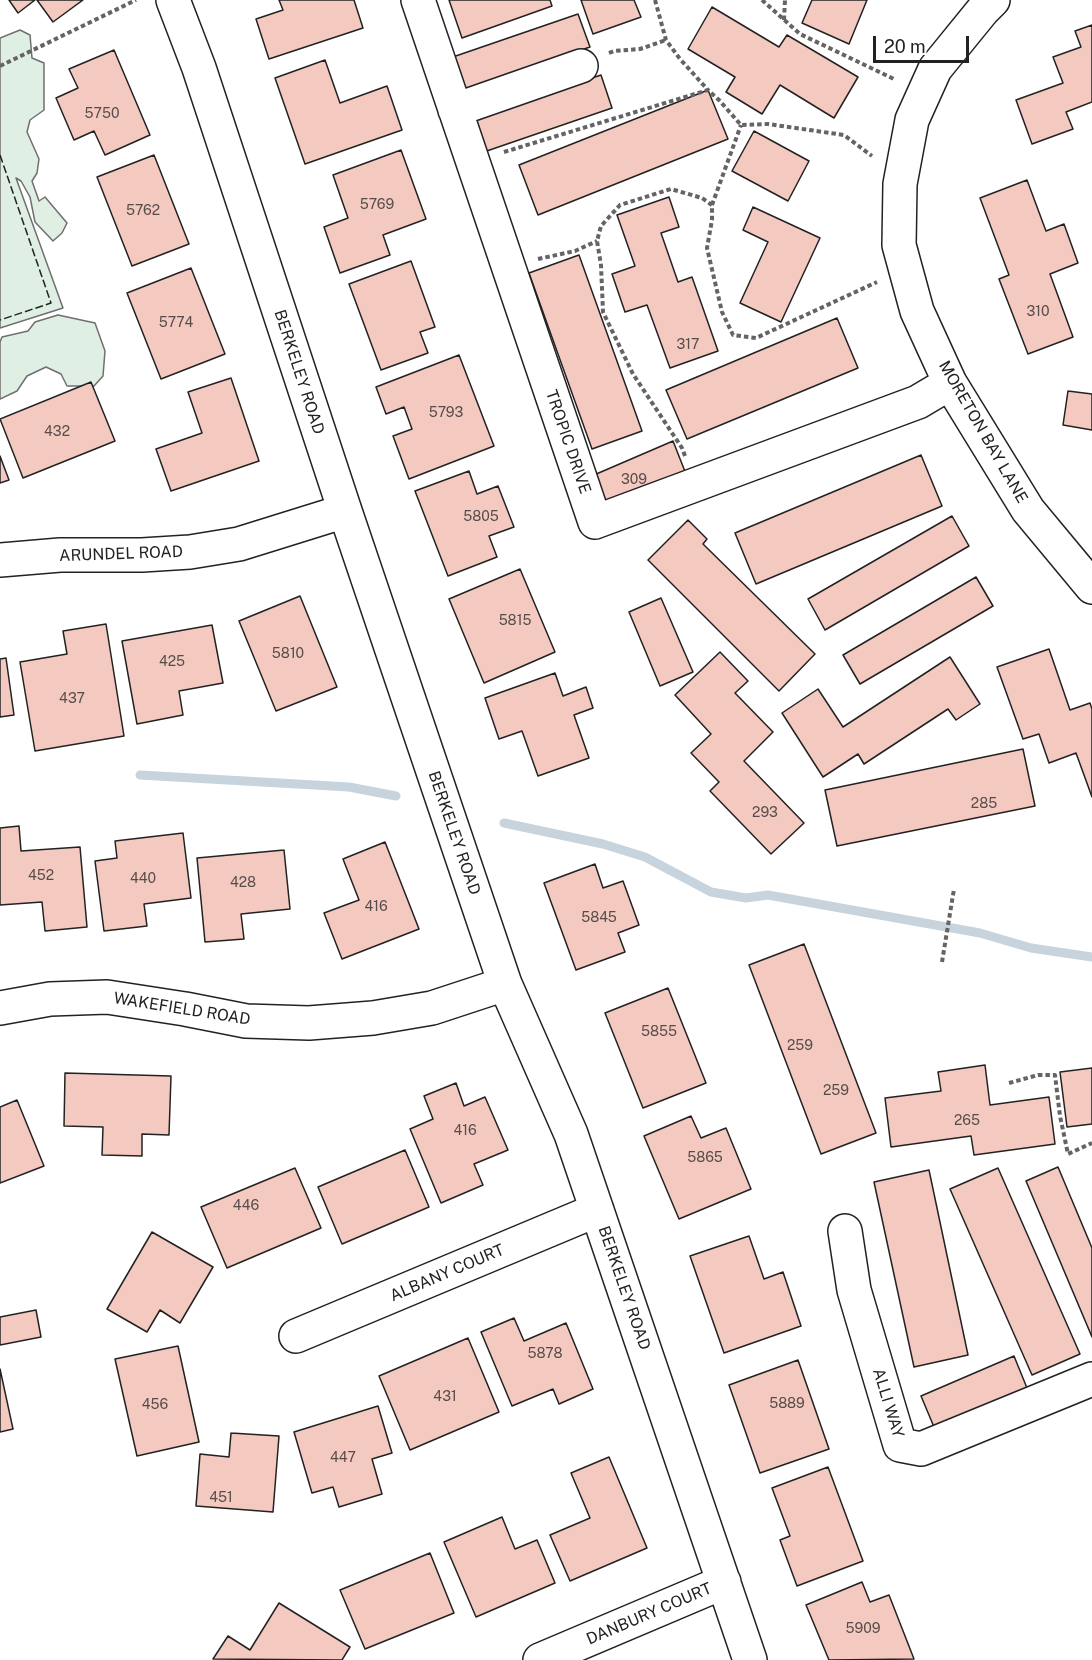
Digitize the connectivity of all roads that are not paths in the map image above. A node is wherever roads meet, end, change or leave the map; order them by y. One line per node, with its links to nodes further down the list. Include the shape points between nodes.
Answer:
1 (173, 0): 7 (street, BERKELEY ROAD)
2 (418, 0): 5 (street, TROPIC DRIVE)
3 (993, 0): 6 (street, MORETON BAY LANE, via 936,69 923,94 912,120 900,184 899,245 917,311)
4 (581, 66): 5 (street)
5 (455, 110): 6 (street, TROPIC DRIVE, via 595,522 918,402)
6 (950, 383): 9 (street, MORETON BAY LANE, via 1028,510)
7 (345, 511): 8 (street, ARUNDEL ROAD, via 239,544 189,552); 10 (street, BERKELEY ROAD)
8 (0, 560)
9 (1092, 587)
10 (505, 984): 11 (street, WAKEFIELD ROAD, via 432,1008 309,1023 246,1021 107,997 50,999); 12 (street, BERKELEY ROAD, via 571,1134)
11 (0, 1008)
12 (597, 1210): 14 (street, ALBANY COURT); 16 (street, BERKELEY ROAD)
13 (845, 1231): 15 (street, ALLI WAY, via 854,1290 900,1444 921,1449)
14 (296, 1336)
15 (1092, 1379)
16 (724, 1582): 17 (street, DANBURY COURT); 18 (street, BERKELEY ROAD)
17 (540, 1660)
18 (750, 1660)

